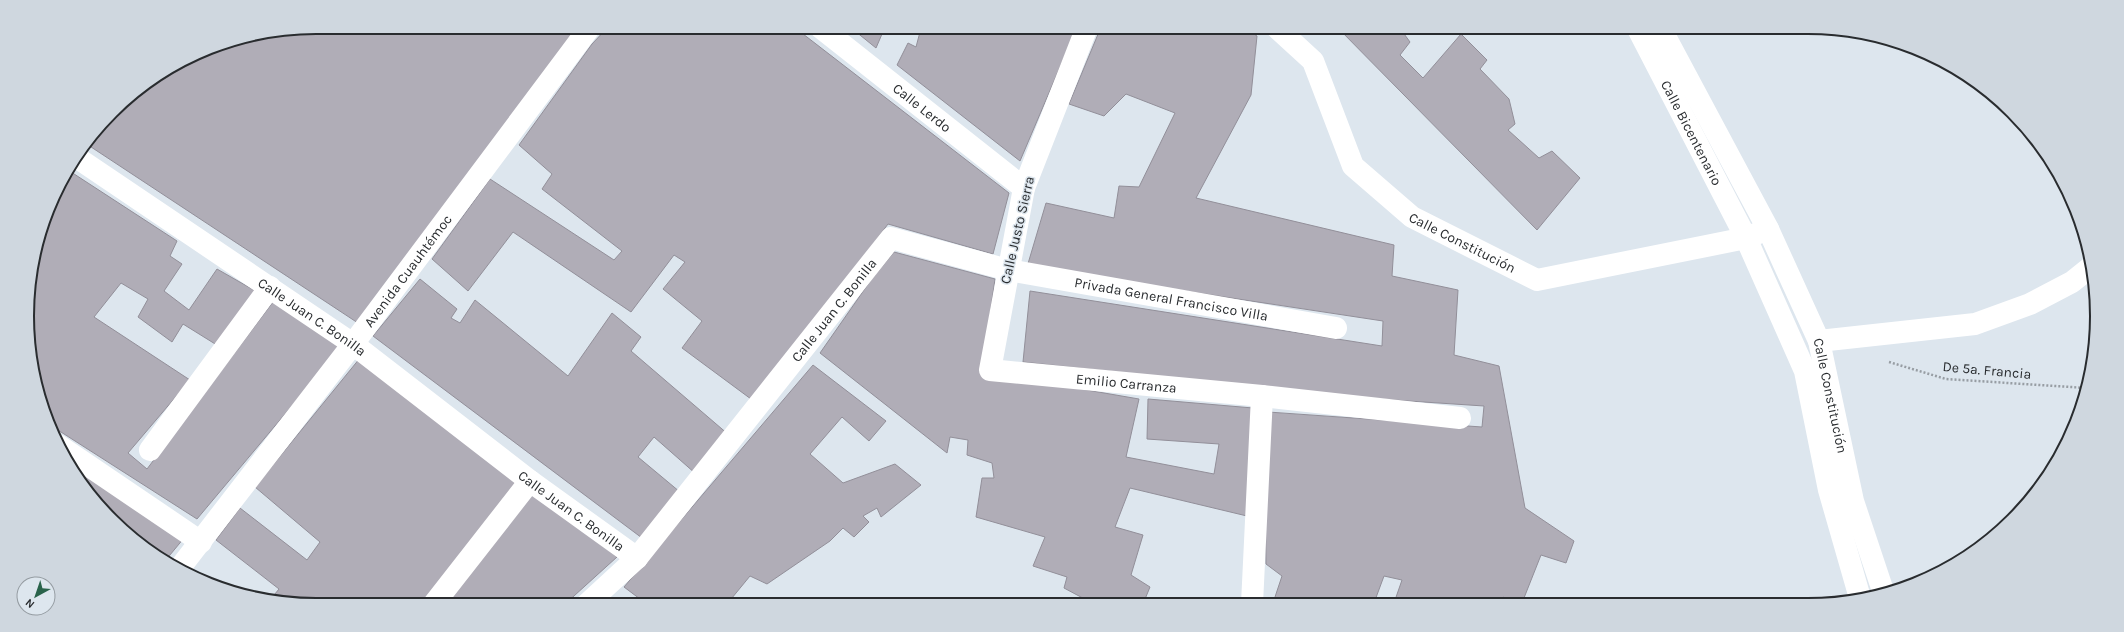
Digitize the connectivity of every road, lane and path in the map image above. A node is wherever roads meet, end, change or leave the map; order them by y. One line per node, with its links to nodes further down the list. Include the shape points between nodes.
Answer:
1 (585, 34): 16 (street, Avenida Cuauhtémoc)
2 (829, 34): 8 (street, Calle Lerdo)
3 (1084, 34): 8 (street, Calle Justo Sierra)
4 (1284, 34): 10 (street, Calle Constitución, via 1313,61 1353,166 1412,217 1538,280)
5 (1641, 34): 10 (street, Calle Bicentenario)
6 (1664, 34): 9 (street, Calle Bicentenario)
7 (81, 160): 13 (street, Calle Juan C. Bonilla)
8 (1024, 188): 11 (street, Calle Justo Sierra)
9 (1768, 229): 10 (street, Calle Constitución); 15 (street, Calle Constitución)
10 (1746, 238): 29 (street, Calle Constitución, via 1805,371 1828,490)
11 (1008, 270): 14 (street, Privada General Francisco Villa); 18 (street, Calle Justo Sierra); 26 (street, Calle Juan C. Bonilla, via 891,238)
12 (2087, 270): 15 (street, via 2072,282 2030,304 1976,324)
13 (270, 287): 16 (street, Calle Juan C. Bonilla); 22 (street)
14 (1336, 328)
15 (1819, 341): 28 (street, Calle Constitución, via 1853,501)
16 (353, 344): 24 (street, Calle Juan C. Bonilla); 25 (street, Avenida Cuauhtémoc)
17 (1886, 361): 19 (path, De 5a. Francia, via 1946,378)
18 (990, 370): 20 (street, Emilio Carranza)
19 (2080, 388)
20 (1262, 396): 21 (street, Emilio Carranza); 32 (street)
21 (1460, 418)
22 (150, 450)
23 (70, 453): 25 (street)
24 (530, 481): 26 (street, Calle Juan C. Bonilla); 30 (street)
25 (201, 542): 27 (street, Avenida Cuauhtémoc)
26 (637, 558): 31 (street)
27 (183, 564)
28 (1882, 588)
29 (1859, 594)
30 (438, 598)
31 (594, 598)
32 (1252, 598)

